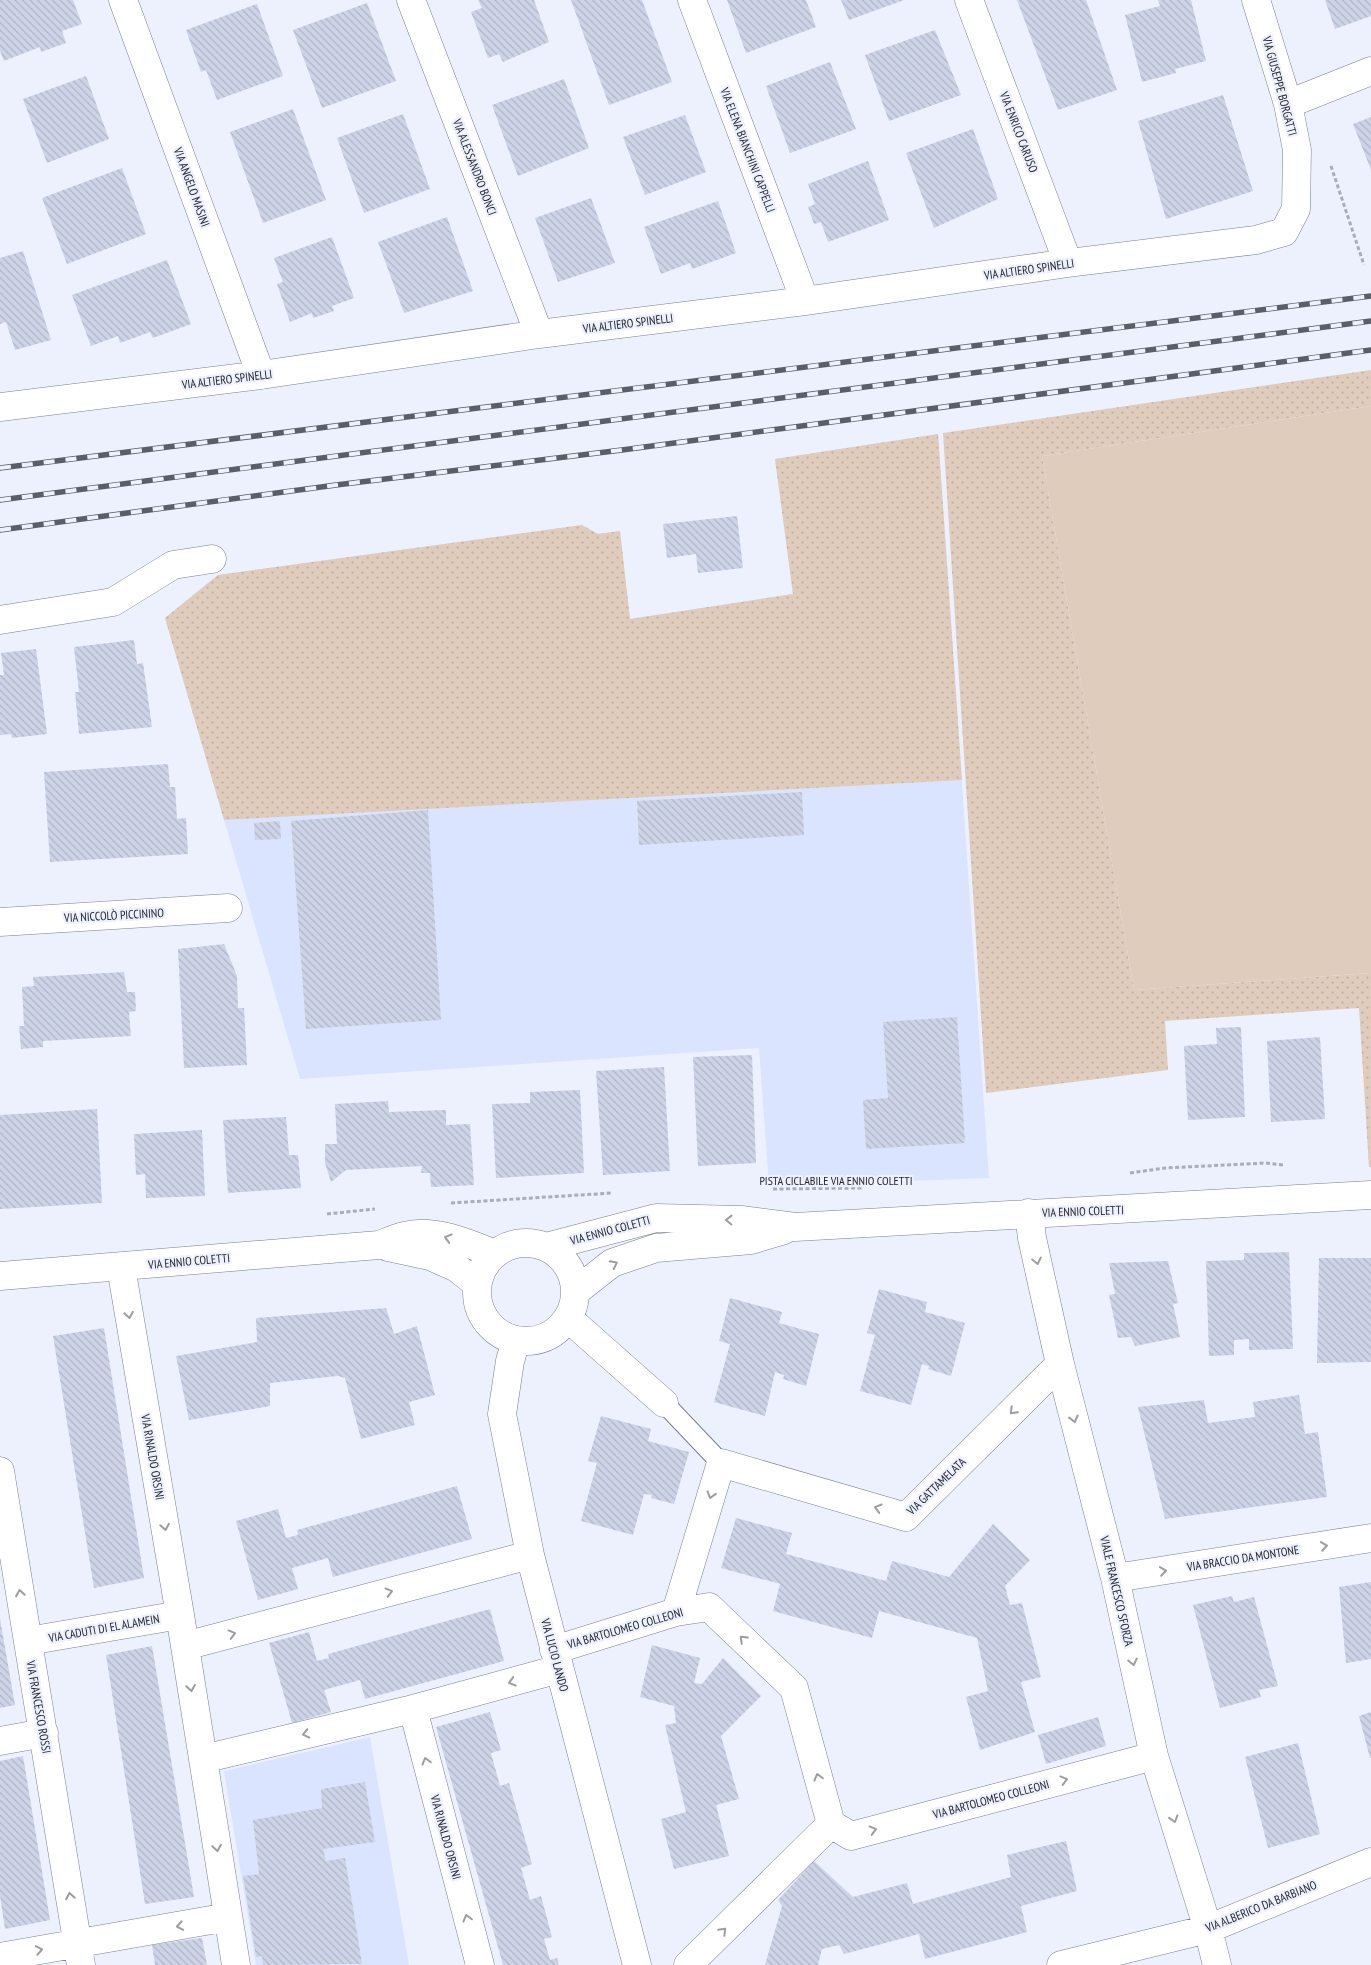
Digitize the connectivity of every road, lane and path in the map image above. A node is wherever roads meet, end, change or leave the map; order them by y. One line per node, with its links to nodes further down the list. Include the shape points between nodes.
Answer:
1 (123, 0): 14 (street, VIA ANGELO MASINI)
2 (411, 0): 13 (street, VIA ALESSANDRO BONCI)
3 (692, 0): 12 (street, VIA ELENA BIANCHINI CAPPELLI)
4 (969, 0): 10 (street, VIA ENRICO CARUSO)
5 (1256, 0): 7 (street, VIA GIUSEPPE BORGATTI)
6 (1371, 71): 7 (street)
7 (1288, 104): 8 (street, VIA GIUSEPPE BORGATTI)
8 (1297, 150): 9 (street, VIA GIUSEPPE BORGATTI, via 1296,209 1284,232); 11 (path, via 1325,150)
9 (1256, 240): 10 (street, VIA ALTIERO SPINELLI)
10 (1068, 263): 12 (street, VIA ALTIERO SPINELLI)
11 (1364, 265)
12 (805, 301): 13 (street, VIA ALTIERO SPINELLI)
13 (539, 334): 14 (street, VIA ALTIERO SPINELLI)
14 (261, 375): 15 (street, VIA ALTIERO SPINELLI)
15 (0, 407)
16 (212, 559): 17 (street, via 173,565 113,602)
17 (0, 620)
18 (228, 908): 19 (street, VIA NICCOLÒ PICCININO)
19 (0, 922)
20 (1285, 1165): 21 (path, via 1164,1168)
21 (1128, 1173)
22 (864, 1188): 23 (path, PISTA CICLABILE VIA ENNIO COLETTI)
23 (771, 1189)
24 (616, 1193): 26 (path)
25 (1371, 1196): 27 (street, VIA ENNIO COLETTI)
26 (450, 1203)
27 (1029, 1213): 28 (street, VIA ENNIO COLETTI); 38 (street, VIALE FRANCESCO SFORZA, one-way to 38)
28 (795, 1226): 30 (street, VIA ENNIO COLETTI, one-way to 30, via 741,1220 656,1218); 35 (street, VIA ENNIO COLETTI, one-way to 28, via 612,1263 656,1248 751,1240)
29 (379, 1245): 31 (street, VIA ENNIO COLETTI, one-way to 29, via 437,1235 405,1235); 32 (street, VIA ENNIO COLETTI); 34 (street, VIA ENNIO COLETTI, via 430,1256 457,1268)
30 (546, 1247): 31 (street, VIA ENNIO COLETTI, via 528,1243 510,1245); 35 (street, VIA ENNIO COLETTI, via 570,1270)
31 (494, 1254): 34 (street, via 486,1262)
32 (121, 1267): 33 (street, VIA ENNIO COLETTI); 47 (street, VIA RINALDO ORSINI, one-way to 47)
33 (0, 1276)
34 (477, 1284): 37 (street, via 478,1303 485,1320 498,1334)
35 (575, 1292): 36 (street, VIA ENNIO COLETTI, via 574,1306)
36 (568, 1318): 37 (street, via 545,1338); 39 (street, VIA GATTAMELATA)
37 (516, 1341): 44 (street, VIA LUCIO LANDO, via 502,1414)
38 (1060, 1364): 40 (street, VIA GATTAMELATA, one-way to 40, via 906,1517); 45 (street, VIALE FRANCESCO SFORZA, one-way to 45)
39 (664, 1403): 40 (lane, VIA GATTAMELATA)
40 (721, 1462): 46 (street, one-way to 46)
41 (0, 1471): 42 (street, VIA FRANCESCO ROSSI)
42 (4, 1527): 48 (street, VIA FRANCESCO ROSSI, one-way to 42)
43 (1371, 1538): 45 (street, VIA BRACCIO DA MONTONE, one-way to 43)
44 (530, 1555): 49 (street, one-way to 44); 50 (street, VIA LUCIO LANDO)
45 (1115, 1578): 54 (street, VIALE FRANCESCO SFORZA, one-way to 54)
46 (676, 1612): 50 (street, VIA BARTOLOMEO COLLEONI); 56 (street, VIA BARTOLOMEO COLLEONI, one-way to 46, via 794,1688 709,1607)
47 (180, 1615): 48 (street, VIA CADUTI DI EL ALAMEIN); 49 (street, VIA RINALDO ORSINI)
48 (28, 1641): 52 (street, VIA FRANCESCO ROSSI)
49 (185, 1646): 55 (street, VIA RINALDO ORSINI, one-way to 55)
50 (556, 1659): 51 (street, one-way to 51); 64 (street, VIA LUCIO LANDO)
51 (413, 1709): 55 (street, one-way to 55); 63 (street, VIA RINALDO ORSINI, one-way to 51)
52 (44, 1733): 53 (street); 60 (street, VIA FRANCESCO ROSSI, one-way to 52)
53 (0, 1741)
54 (1154, 1756): 56 (street, VIA BARTOLOMEO COLLEONI, one-way to 54, via 851,1836); 59 (street, VIALE FRANCESCO SFORZA, one-way to 59)
55 (203, 1759): 58 (street, VIA RINALDO ORSINI, one-way to 58)
56 (831, 1824): 65 (street, one-way to 56)
57 (1371, 1862): 59 (street, VIA ALBERICO DA BARBIANO)
58 (228, 1918): 60 (street, one-way to 60); 62 (street, VIA RINALDO ORSINI)
59 (1208, 1928): 66 (street, VIA ALBERICO DA BARBIANO); 67 (street, VIALE FRANCESCO SFORZA)
60 (80, 1954): 61 (street, one-way to 60)
61 (0, 1957)
62 (236, 1965)
63 (480, 1965)
64 (637, 1965)
65 (688, 1965)
66 (1061, 1965)
67 (1217, 1965)

